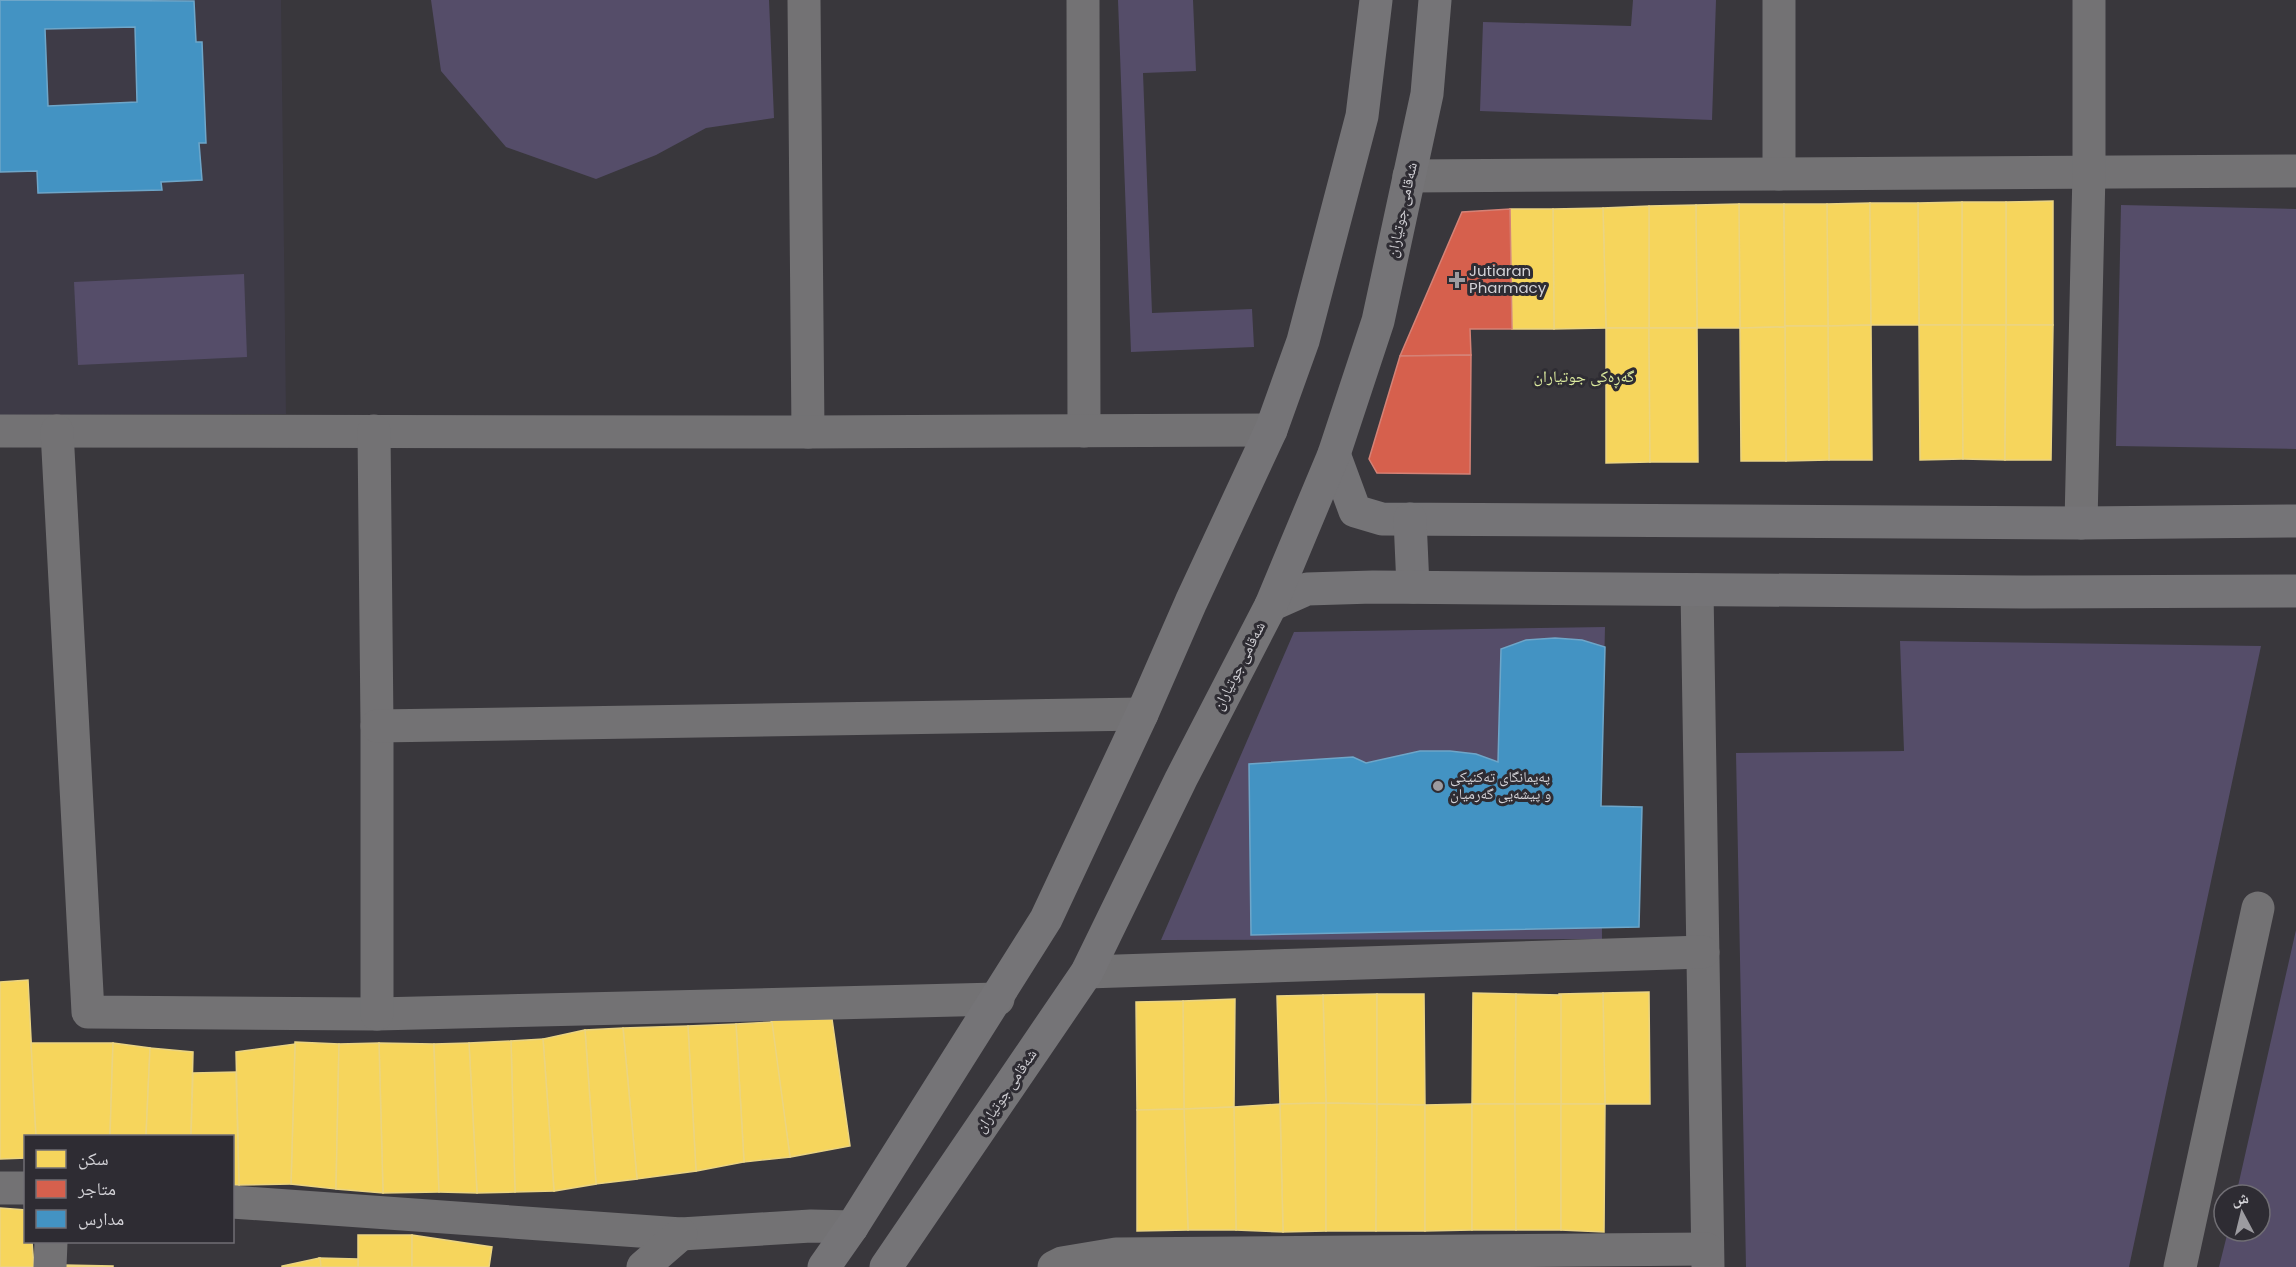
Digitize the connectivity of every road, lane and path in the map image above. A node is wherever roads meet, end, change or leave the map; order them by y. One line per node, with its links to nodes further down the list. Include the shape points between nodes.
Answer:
1 (804, 0): 16 (street)
2 (1083, 0): 15 (street)
3 (1376, 0): 11 (main road, via 1362,116 1303,341)
4 (1435, 0): 10 (main road, شەقامی جوتیاران, via 1426,94)
5 (1779, 0): 9 (street)
6 (2089, 0): 8 (street)
7 (2296, 171): 8 (street)
8 (2090, 172): 9 (street); 20 (street)
9 (1779, 174): 10 (street)
10 (1409, 176): 17 (main road, شەقامی جوتیاران, via 1378,321)
11 (1271, 430): 15 (street); 25 (main road)
12 (0, 431): 13 (street)
13 (57, 431): 14 (street); 31 (street, via 88,1012)
14 (374, 431): 16 (street); 26 (street)
15 (1084, 431): 16 (street)
16 (808, 432)
17 (1334, 454): 18 (main road, via 1355,511 1382,519); 24 (main road, شەقامی جوتیاران)
18 (1410, 519): 20 (main road); 21 (main road)
19 (2296, 521): 20 (main road)
20 (2080, 523)
21 (1413, 587): 22 (main road); 24 (main road, via 1307,589)
22 (1697, 590): 23 (main road); 28 (street)
23 (2296, 591)
24 (1271, 604): 29 (main road, شەقامی جوتیاران)
25 (1142, 714): 26 (street); 30 (main road, via 1046,919)
26 (377, 726): 31 (street)
27 (2258, 908): 46 (street)
28 (1703, 952): 29 (street); 38 (street)
29 (1087, 972): 44 (main road, شەقامی جوتیاران)
30 (998, 999): 31 (street); 35 (main road)
31 (376, 1014)
32 (0, 1188): 33 (street)
33 (24, 1188)
34 (234, 1202): 36 (street)
35 (852, 1227): 36 (street); 43 (main road)
36 (681, 1234): 42 (street)
37 (51, 1243): 41 (street)
38 (1707, 1258): 39 (street)
39 (1399, 1260): 40 (street)
40 (1116, 1261): 45 (street, via 1062,1263)
41 (51, 1267)
42 (643, 1267)
43 (824, 1267)
44 (886, 1267)
45 (1054, 1267)
46 (2180, 1267)

